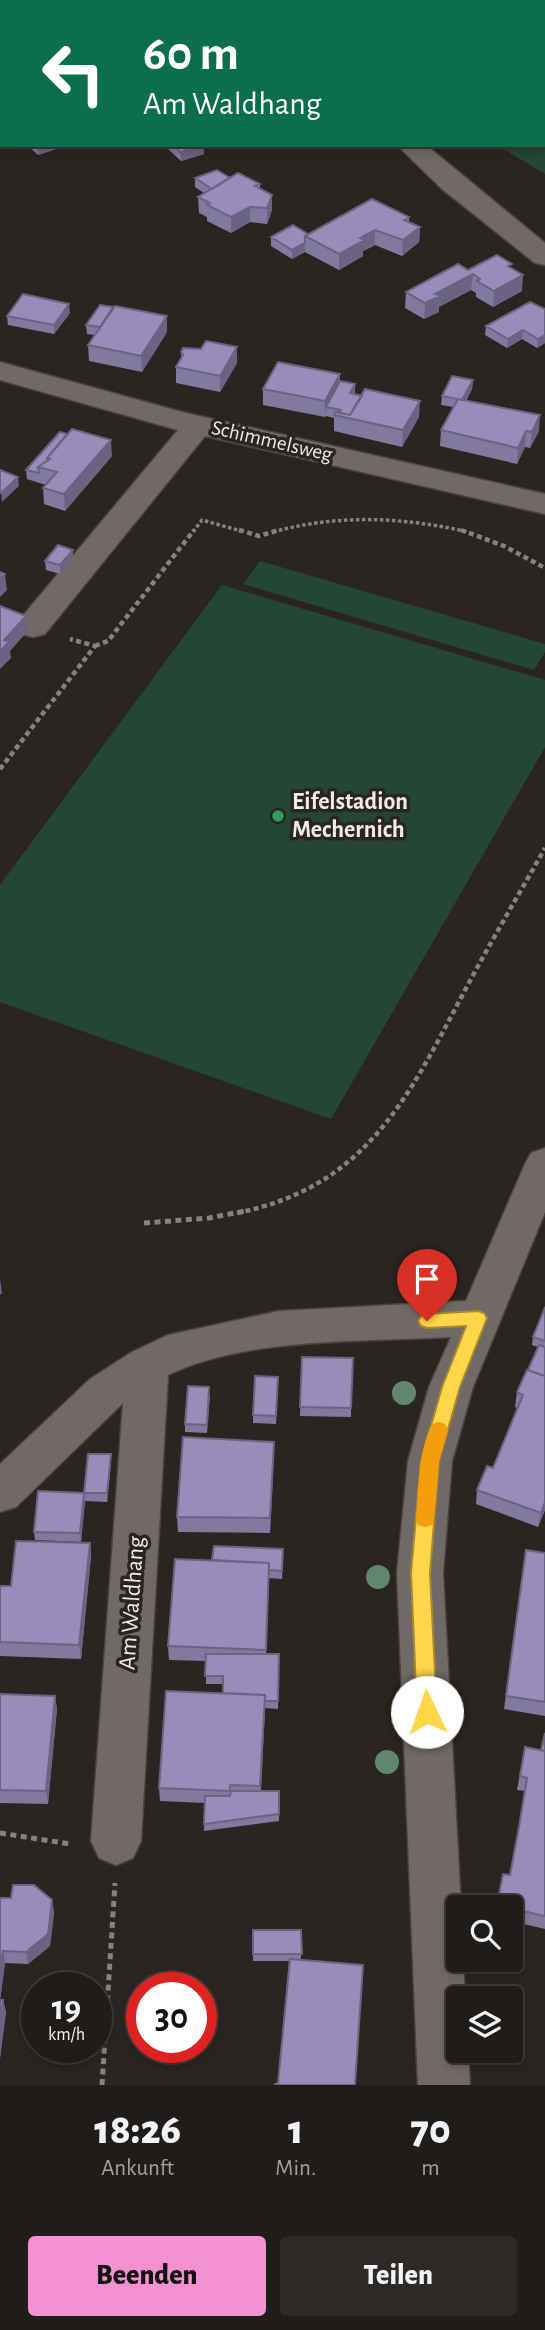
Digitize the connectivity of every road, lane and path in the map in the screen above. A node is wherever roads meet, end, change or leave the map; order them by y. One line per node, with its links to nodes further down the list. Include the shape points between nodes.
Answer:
1 (412, 147): 2 (street)
2 (545, 257)
3 (0, 371): 4 (street, Schimmelsweg)
4 (199, 424): 5 (street, Schimmelsweg); 7 (street)
5 (545, 504)
6 (545, 568): 9 (path, via 504,546 434,524 355,518 259,536 202,520 108,641)
7 (33, 626)
8 (87, 645): 9 (path)
9 (95, 646): 10 (path)
10 (0, 769)
11 (545, 848): 13 (path, via 430,1057 382,1132 327,1177 277,1202 238,1215 182,1224)
12 (545, 1164): 14 (street)
13 (144, 1223)
14 (478, 1318): 15 (street, via 279,1329 183,1348); 20 (street, via 451,1387 430,1461 420,1573)
15 (147, 1364): 16 (street, via 104,1392); 18 (street, Am Waldhang)
16 (0, 1493)
17 (0, 1833): 18 (path)
18 (116, 1846): 19 (path)
19 (102, 2085)
20 (444, 2085)

